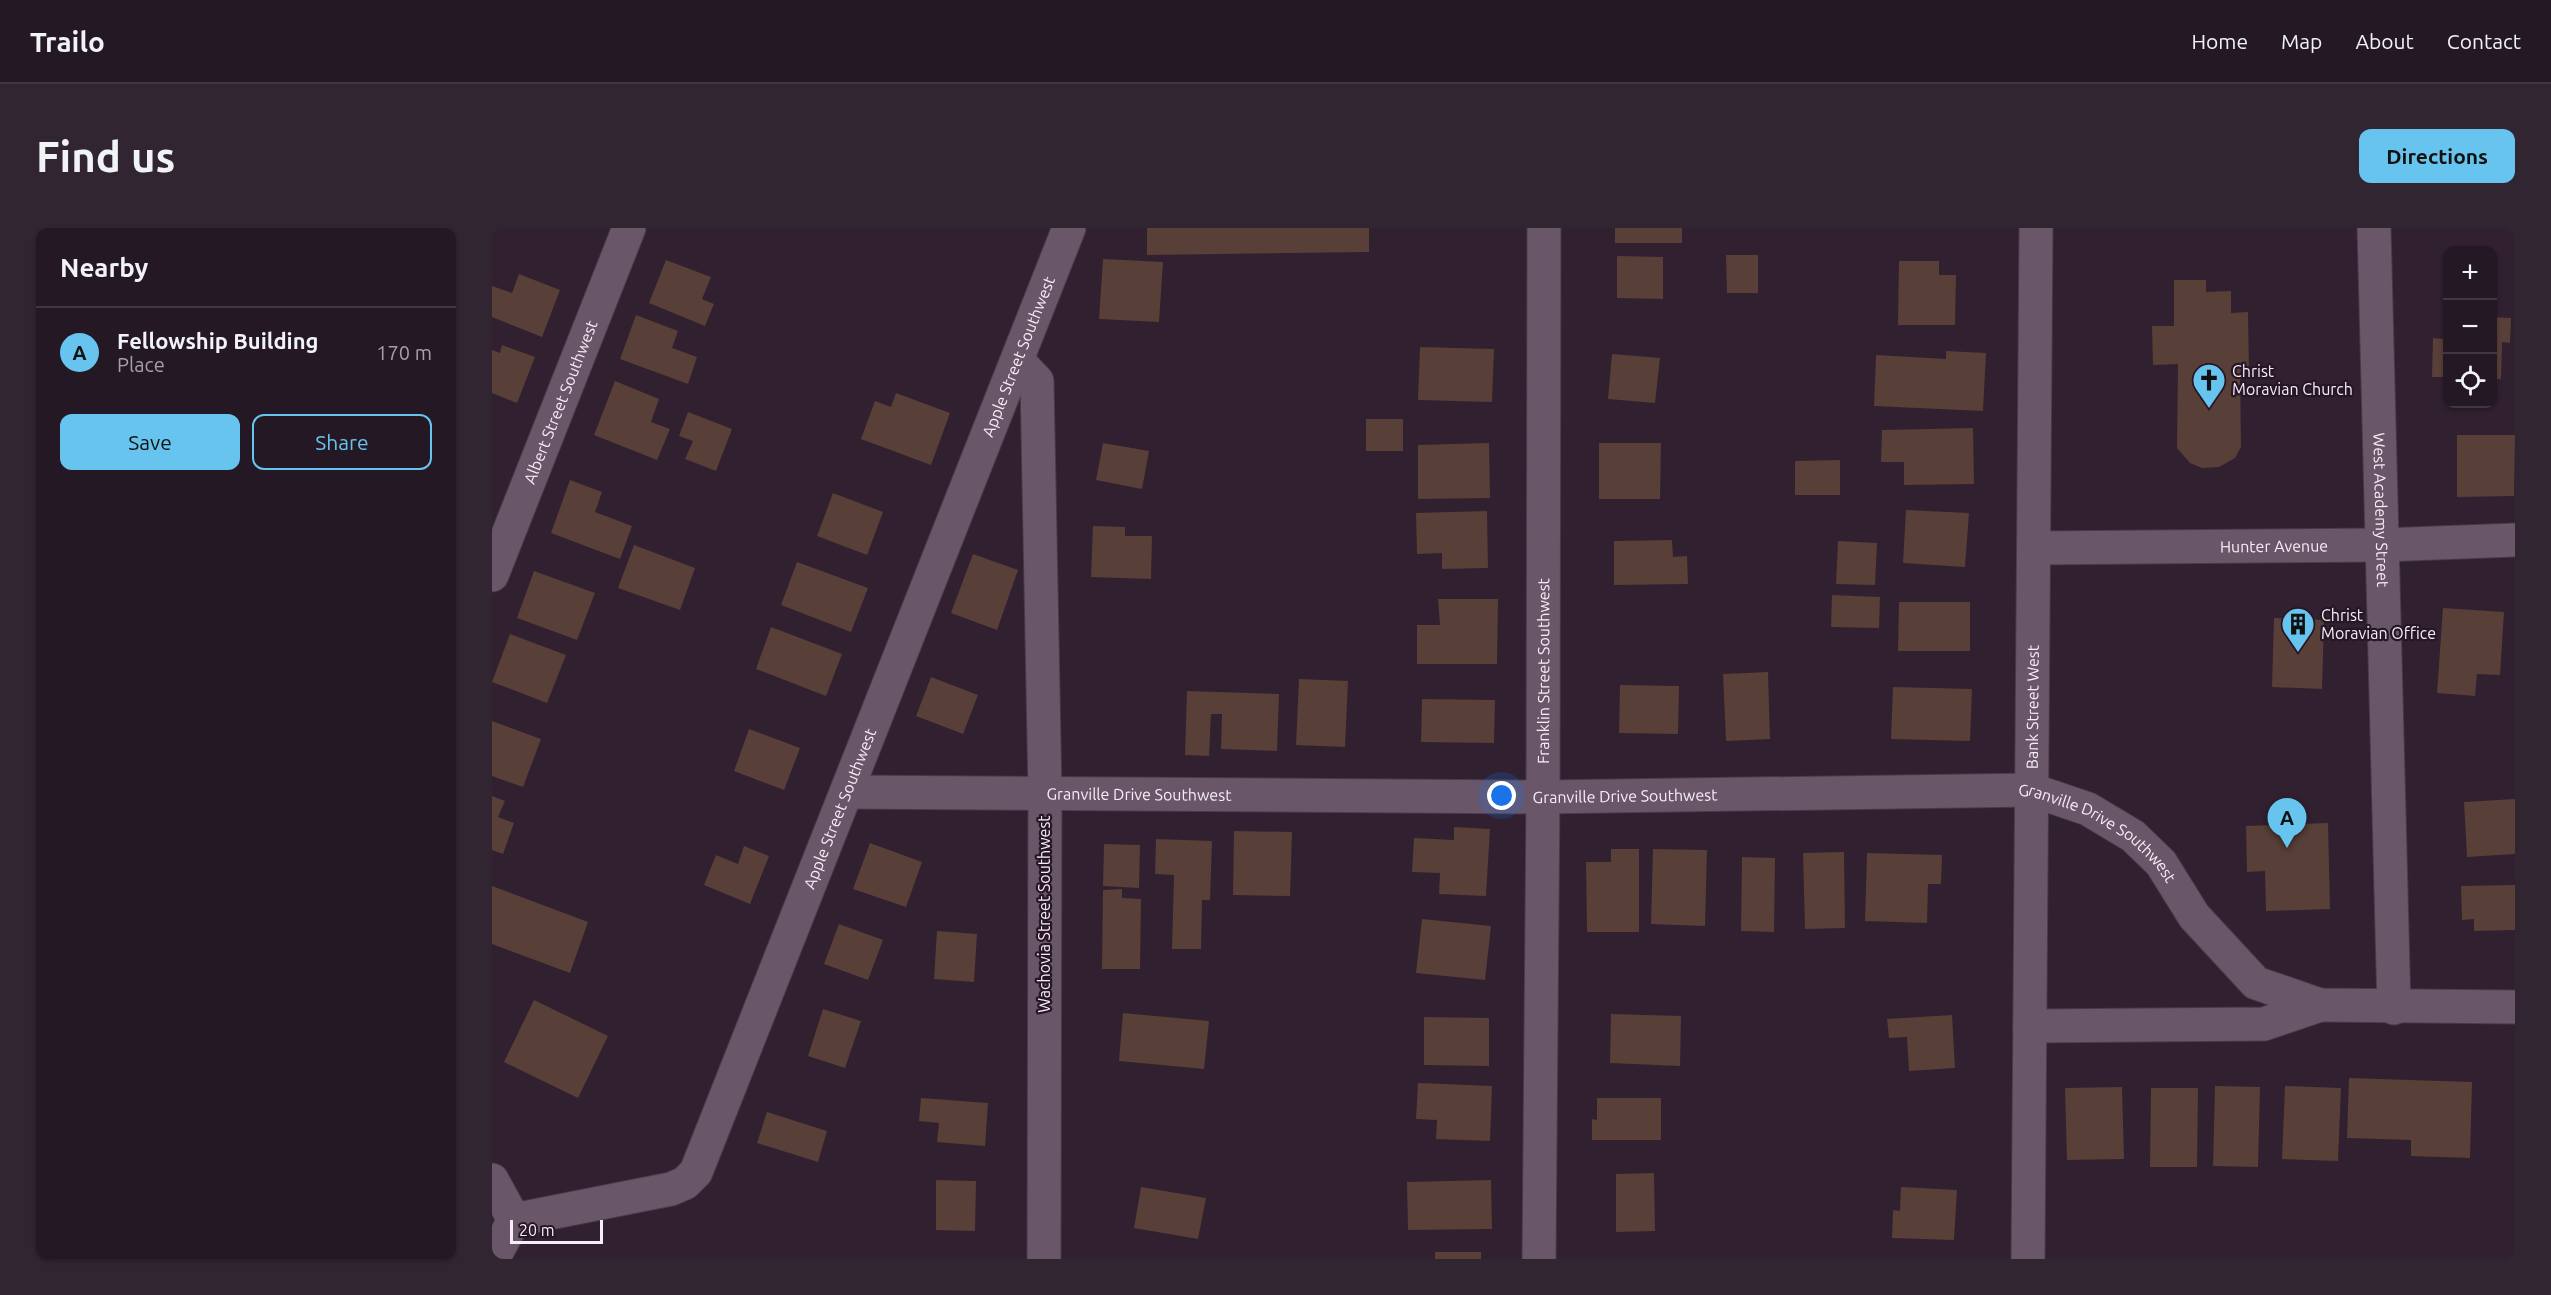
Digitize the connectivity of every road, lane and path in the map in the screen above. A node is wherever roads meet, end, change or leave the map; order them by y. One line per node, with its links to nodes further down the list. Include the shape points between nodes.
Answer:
1 (629, 228): 10 (street, Albert Street Southwest)
2 (1069, 228): 6 (street, Apple Street Southwest)
3 (1544, 228): 14 (street, Franklin Street Southwest)
4 (2036, 228): 9 (street, Bank Street West)
5 (2374, 228): 8 (street, West Academy Street)
6 (1018, 362): 12 (street, Apple Street Southwest); 13 (street, Wachovia Street Southwest, via 1037,381)
7 (2515, 540): 8 (street, Hunter Avenue)
8 (2383, 544): 9 (street, Hunter Avenue); 16 (street, West Academy Street)
9 (2034, 548): 11 (street, Bank Street West)
10 (492, 575)
11 (2031, 790): 14 (street, Granville Drive Southwest); 15 (street, Granville Drive Southwest, via 2088,809 2133,836 2161,863 2194,916 2256,983); 18 (street, Bank Street West)
12 (847, 792): 13 (street, Granville Drive Southwest); 20 (street, Apple Street Southwest, via 696,1172 671,1189)
13 (1045, 792): 14 (street, Granville Drive Southwest); 22 (street, Wachovia Street Southwest)
14 (1543, 797): 23 (street, Franklin Street Southwest)
15 (2320, 1005): 16 (street, Granville Drive Southwest); 18 (street, Granville Drive Southwest, via 2264,1024)
16 (2394, 1008): 17 (street, Granville Drive Southwest)
17 (2515, 1008)
18 (2030, 1026): 24 (street, Bank Street West)
19 (492, 1180): 20 (street)
20 (514, 1220): 21 (street)
21 (493, 1259)
22 (1044, 1259)
23 (1539, 1259)
24 (2028, 1259)

